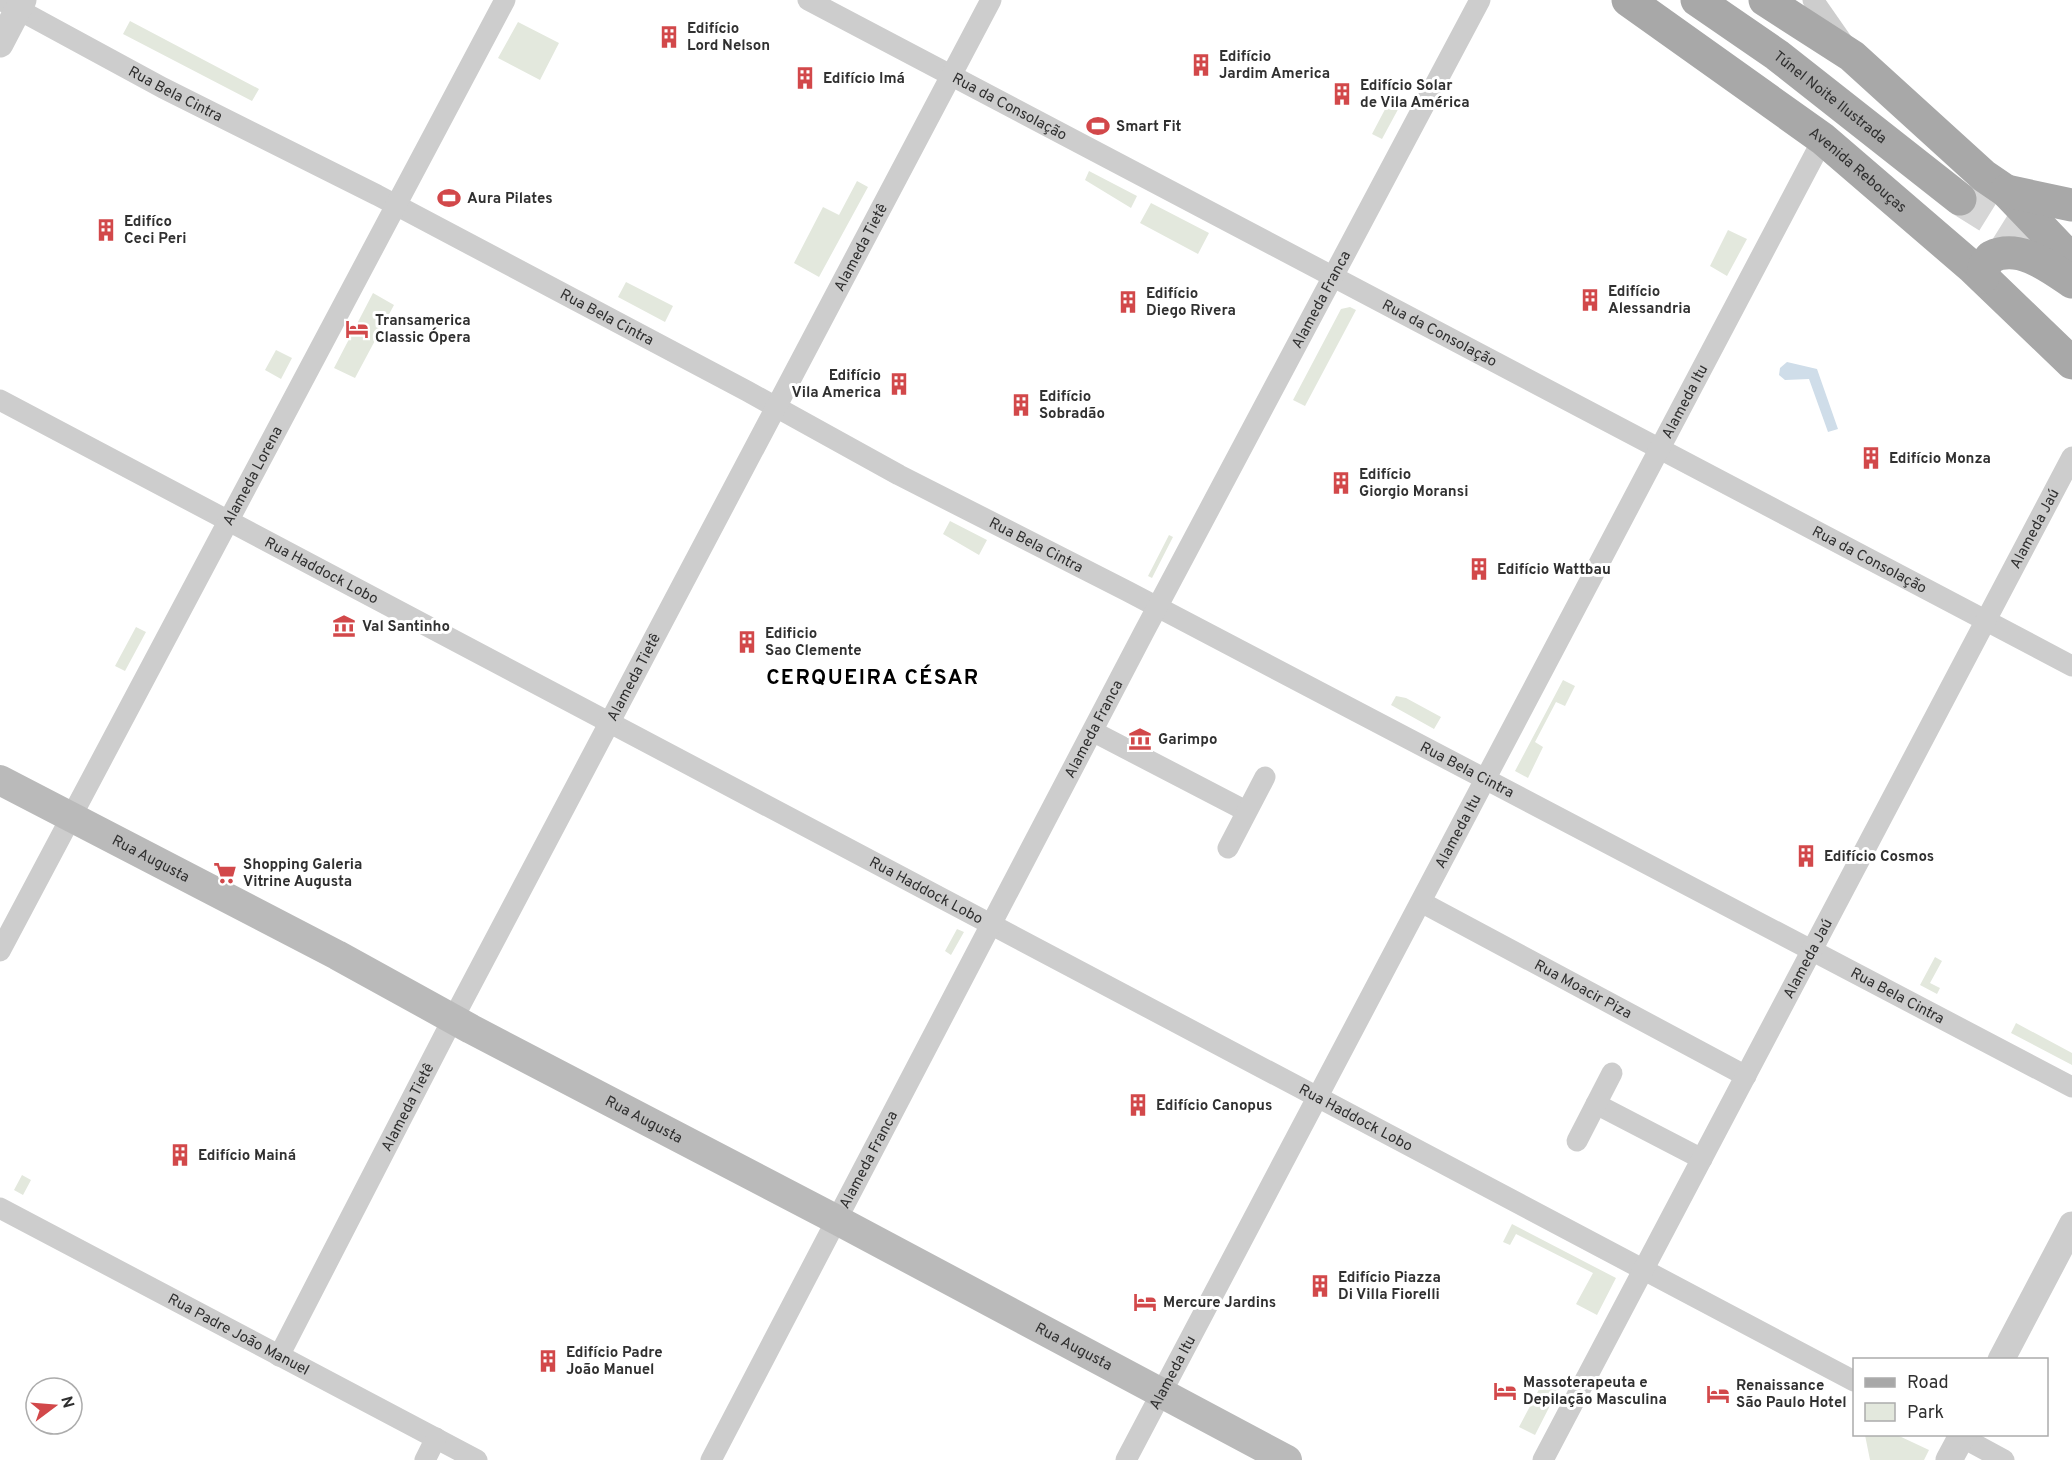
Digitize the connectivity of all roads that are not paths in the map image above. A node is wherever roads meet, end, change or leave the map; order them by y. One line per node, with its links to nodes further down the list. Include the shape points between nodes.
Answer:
1 (505, 0): 16 (street, Alameda Lorena)
2 (808, 0): 12 (street, Rua da Consolação)
3 (991, 0): 12 (street, Alameda Tietê)
4 (1480, 0): 21 (street, Alameda Franca)
5 (1628, 0): 13 (main road, Avenida Rebouças)
6 (1697, 0): 15 (main road, Túnel Noite Ilustrada, via 1777,55)
7 (1765, 0): 11 (main road)
8 (1813, 0): 11 (street)
9 (14, 3): 10 (street); 16 (street, Rua Bela Cintra, via 163,88)
10 (0, 44)
11 (1852, 56): 14 (main road, via 1984,176)
12 (951, 75): 21 (street, Rua da Consolação); 26 (street, Alameda Tietê)
13 (1823, 139): 22 (main road, Avenida Rebouças); 27 (street, Alameda Itu)
14 (2006, 190): 17 (main road); 18 (main road)
15 (1960, 199)
16 (396, 205): 26 (street, Rua Bela Cintra); 29 (street, Alameda Lorena)
17 (2072, 205)
18 (2033, 218): 19 (main road, via 2059,227); 20 (main road)
19 (2072, 241)
20 (2072, 260)
21 (1334, 276): 27 (street, Rua da Consolação); 30 (street, Alameda Franca)
22 (1983, 278): 23 (main road, via 1984,266 1991,257 2017,253); 24 (main road, Avenida Rebouças)
23 (2072, 282)
24 (2072, 363)
25 (0, 400): 29 (street, Rua Haddock Lobo)
26 (776, 407): 30 (street, Rua Bela Cintra, via 899,475); 33 (street, Alameda Tietê)
27 (1660, 448): 31 (street, Rua da Consolação); 37 (street, Alameda Itu)
28 (2072, 457): 31 (street, Alameda Jaú)
29 (230, 521): 33 (street, Rua Haddock Lobo); 39 (street, Alameda Lorena)
30 (1157, 607): 34 (street, Alameda Franca); 37 (street, Rua Bela Cintra)
31 (1985, 621): 32 (street, Rua da Consolação); 44 (street, Alameda Jaú)
32 (2072, 666)
33 (609, 722): 42 (street, Rua Haddock Lobo); 45 (street, Alameda Tietê)
34 (1094, 732): 38 (street); 42 (street, Alameda Franca)
35 (1265, 777): 38 (street)
36 (0, 780): 39 (main road, Rua Augusta)
37 (1485, 780): 41 (street, Alameda Itu); 44 (street, Rua Bela Cintra)
38 (1246, 812): 40 (street)
39 (72, 817): 43 (street, Alameda Lorena); 45 (main road, Rua Augusta)
40 (1228, 848)
41 (1421, 902): 47 (street, Rua Moacir Piza); 49 (street, Alameda Itu)
42 (992, 924): 49 (street, Rua Haddock Lobo); 54 (street, Alameda Franca)
43 (0, 951)
44 (1811, 952): 47 (street, Alameda Jaú); 48 (street, Rua Bela Cintra)
45 (452, 1019): 54 (main road, Rua Augusta); 57 (street, Alameda Tietê)
46 (1612, 1073): 50 (street)
47 (1746, 1076): 52 (street, Alameda Jaú)
48 (2072, 1087)
49 (1318, 1097): 56 (street, Rua Haddock Lobo); 60 (street, Alameda Itu)
50 (1596, 1104): 51 (street); 52 (street)
51 (1577, 1141)
52 (1702, 1160): 56 (street, Alameda Jaú)
53 (0, 1208): 57 (street, Rua Padre João Manuel)
54 (837, 1220): 60 (main road, Rua Augusta); 65 (street, Alameda Franca)
55 (2072, 1224): 58 (street)
56 (1644, 1269): 59 (street, Rua Haddock Lobo); 68 (street, Alameda Jaú)
57 (279, 1356): 61 (street, Rua Padre João Manuel)
58 (2002, 1358)
59 (1853, 1381)
60 (1162, 1393): 66 (street, Alameda Itu); 67 (main road, Rua Augusta)
61 (436, 1438): 63 (street); 64 (street, Rua Padre João Manuel)
62 (1957, 1442): 69 (street)
63 (425, 1460)
64 (477, 1460)
65 (711, 1460)
66 (1126, 1460)
67 (1287, 1460)
68 (1543, 1460)
69 (2004, 1460)

